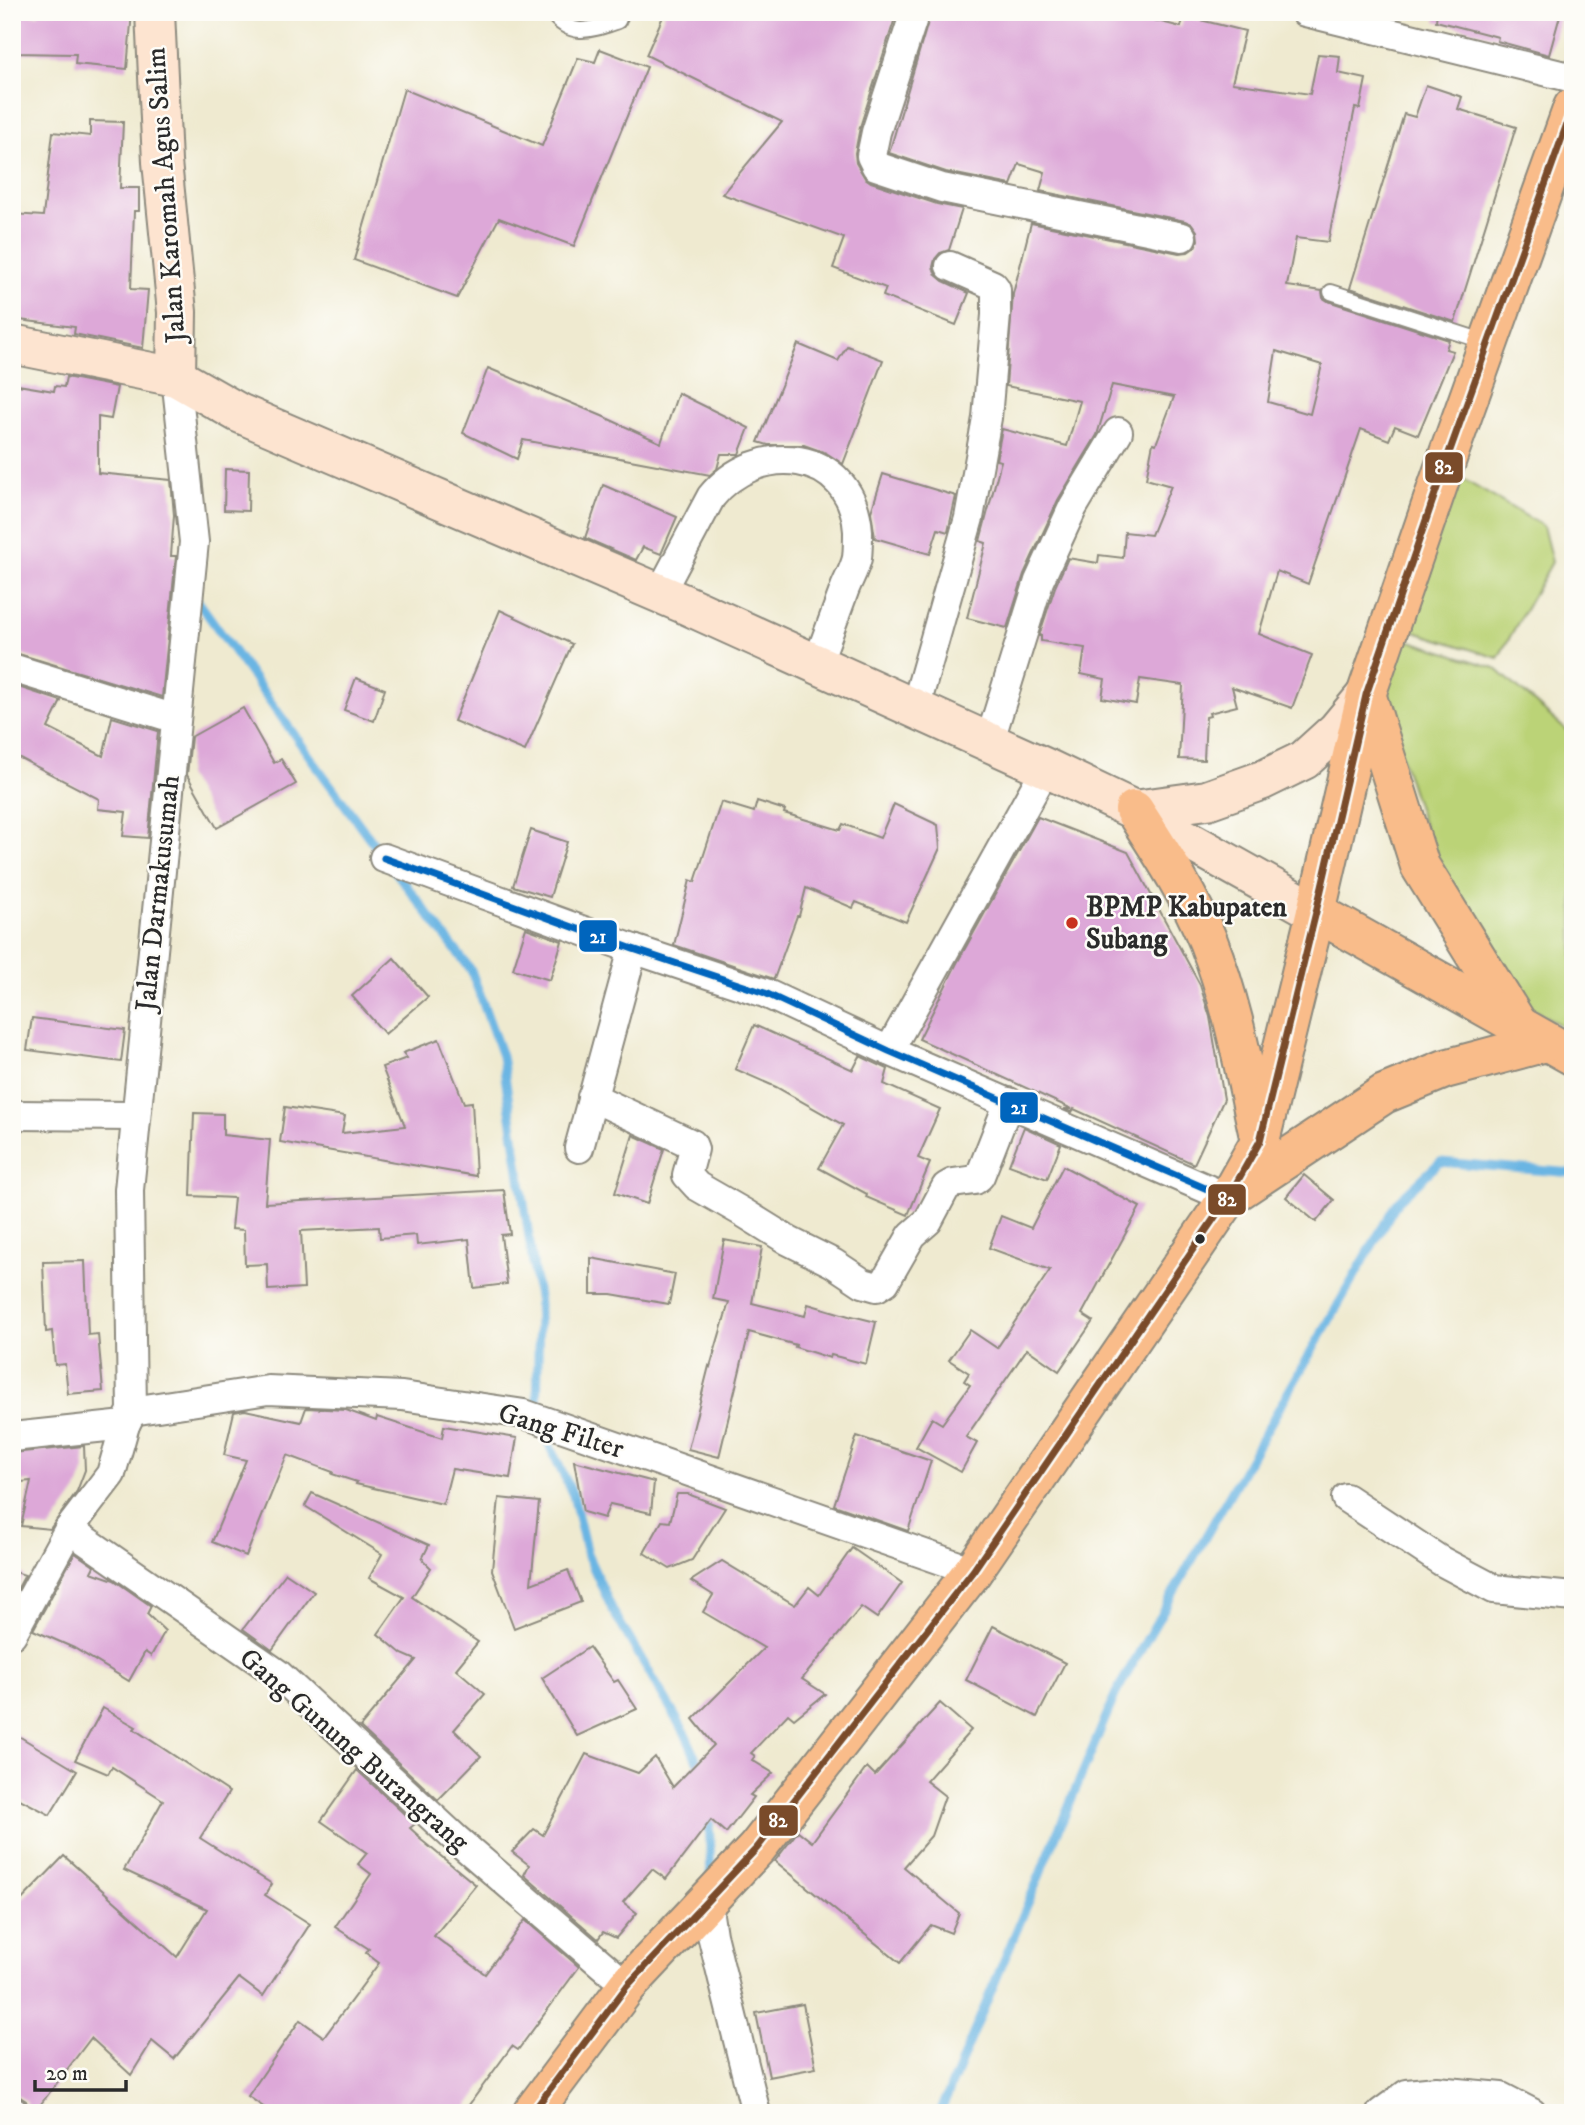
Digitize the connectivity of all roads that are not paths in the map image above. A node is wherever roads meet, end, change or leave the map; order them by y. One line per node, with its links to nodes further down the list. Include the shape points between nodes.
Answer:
1 (155, 12): 13 (main road, Jalan Karomah Agus Salim, via 162,162 177,312)
2 (551, 12): 3 (lane, via 574,30 589,31 618,21)
3 (622, 12)
4 (915, 12): 8 (street, via 876,132 871,156 876,166 942,188)
5 (1305, 12): 6 (street)
6 (1573, 78)
7 (1573, 107): 11 (main road)
8 (1182, 237)
9 (950, 266): 19 (street, via 993,285 996,315 987,418 969,517)
10 (1331, 292): 11 (lane)
11 (1488, 343): 18 (main road)
12 (12, 344): 13 (main road)
13 (176, 377): 15 (main road, via 239,413); 20 (street, Jalan Darmakusumah, via 194,542)
14 (1118, 432): 21 (street, via 1073,507 1039,581)
15 (660, 593): 16 (main road); 16 (street, via 710,497 722,483 759,463 786,460 812,464 831,474 845,489 854,506 858,531 857,558)
16 (817, 664): 19 (main road)
17 (12, 668): 20 (street)
18 (1366, 695): 23 (main road, via 1304,760 1207,800); 25 (main road); 27 (main road, via 1420,866)
19 (915, 709): 21 (main road)
20 (176, 719): 32 (street, Jalan Darmakusumah)
21 (989, 743): 22 (main road)
22 (1046, 768): 23 (main road); 28 (street)
23 (1134, 810): 25 (main road); 33 (main road, via 1176,877 1207,939 1231,1010)
24 (384, 858): 26 (street)
25 (1316, 912): 27 (main road); 33 (main road)
26 (633, 949): 28 (street, via 765,993); 29 (street)
27 (1546, 1041): 35 (main road, via 1444,1069 1384,1094)
28 (889, 1052): 30 (street)
29 (592, 1097): 30 (street, via 692,1144 687,1175 697,1186 877,1287 928,1220 946,1187 980,1176); 34 (street)
30 (1009, 1102): 35 (street)
31 (12, 1115): 32 (street)
32 (136, 1116): 36 (street, Jalan Darmakusumah, via 129,1190)
33 (1260, 1141): 35 (main road)
34 (579, 1148)
35 (1228, 1198): 40 (main road)
36 (128, 1418): 37 (street, Gang Filter); 39 (street, Jalan Darmakusumah, via 111,1474); 40 (street, Gang Filter, via 268,1390 402,1396 524,1415)
37 (12, 1437)
38 (1346, 1498): 41 (street, via 1494,1589)
39 (69, 1529): 42 (street, Jalan Darmakusumah); 44 (street, Gang Gunung Burangrang, via 278,1674 456,1839)
40 (973, 1571): 43 (main road, via 757,1848)
41 (1573, 1597)
42 (12, 1634)
43 (711, 1897): 44 (main road); 46 (street, via 712,1935)
44 (627, 1986): 45 (main road)
45 (532, 2113)
46 (756, 2113)
47 (1381, 2113): 48 (street, via 1407,2094 1436,2091 1501,2097)
48 (1532, 2113)

